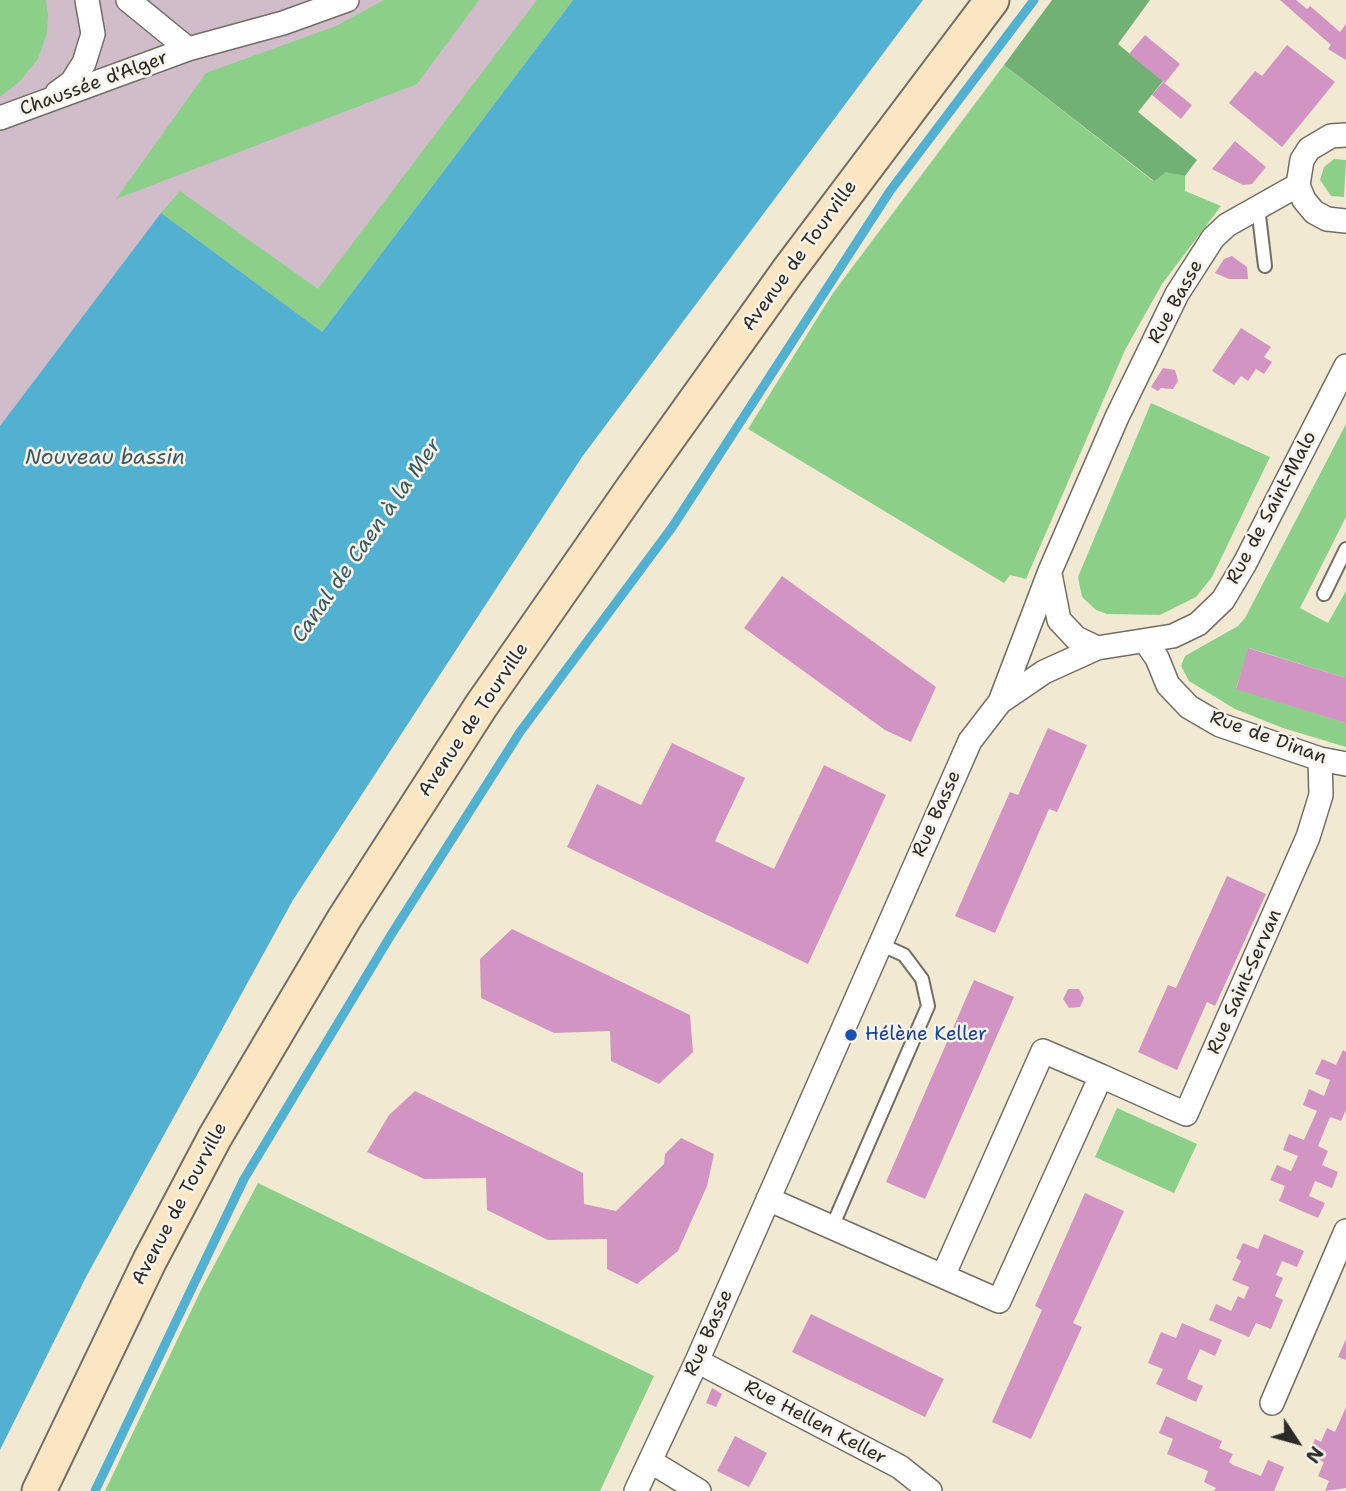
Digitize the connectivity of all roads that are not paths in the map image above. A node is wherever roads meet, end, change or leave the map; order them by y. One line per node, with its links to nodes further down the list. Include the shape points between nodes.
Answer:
1 (87, 0): 6 (street, via 93,34 85,63 72,82)
2 (128, 0): 5 (street)
3 (347, 0): 5 (street, Chaussée d'Alger)
4 (992, 0): 31 (street, Avenue de Tourville, via 788,271 632,489 481,706 330,940 215,1137 150,1260)
5 (188, 49): 6 (street, Chaussée d'Alger)
6 (46, 101): 7 (street, Chaussée d'Alger)
7 (0, 118)
8 (1345, 134): 9 (street, via 1319,141 1309,149)
9 (1298, 185): 10 (street, Rue Basse); 11 (street, via 1314,212)
10 (1258, 207): 12 (lane); 15 (street, Rue Basse, via 1213,238 1177,294)
11 (1345, 222)
12 (1265, 266)
13 (1346, 366): 17 (street, Rue de Saint-Malo, via 1223,600 1198,624 1173,636)
14 (1346, 549): 16 (lane)
15 (1050, 571): 18 (street, via 1059,621 1076,638); 19 (street, Rue Basse)
16 (1324, 594)
17 (1145, 641): 18 (street, Rue de Saint-Malo); 20 (street, Rue de Dinan, via 1168,685 1189,708 1220,725)
18 (1097, 648): 19 (street, Rue de Saint-Malo, via 1044,672)
19 (1000, 702): 22 (street, Rue Basse, via 970,741)
20 (1320, 760): 21 (street, Rue de Dinan); 23 (street, Rue Saint-Servan, via 1321,794 1308,837 1186,1114)
21 (1346, 764)
22 (880, 944): 24 (street, Rue Basse); 25 (lane, via 904,956 922,979 928,1006)
23 (1101, 1076): 27 (street, via 999,1300); 27 (street, Rue Saint-Servan, via 1043,1051)
24 (768, 1199): 25 (street); 28 (street, Rue Basse)
25 (832, 1227): 27 (street)
26 (1346, 1231): 29 (street)
27 (943, 1276)
28 (697, 1361): 30 (street, Rue Basse); 34 (street, Rue Hellen Keller, via 900,1467)
29 (1272, 1403)
30 (650, 1461): 32 (street, Rue Basse); 33 (street)
31 (39, 1491)
32 (636, 1491)
33 (699, 1491)
34 (930, 1491)

